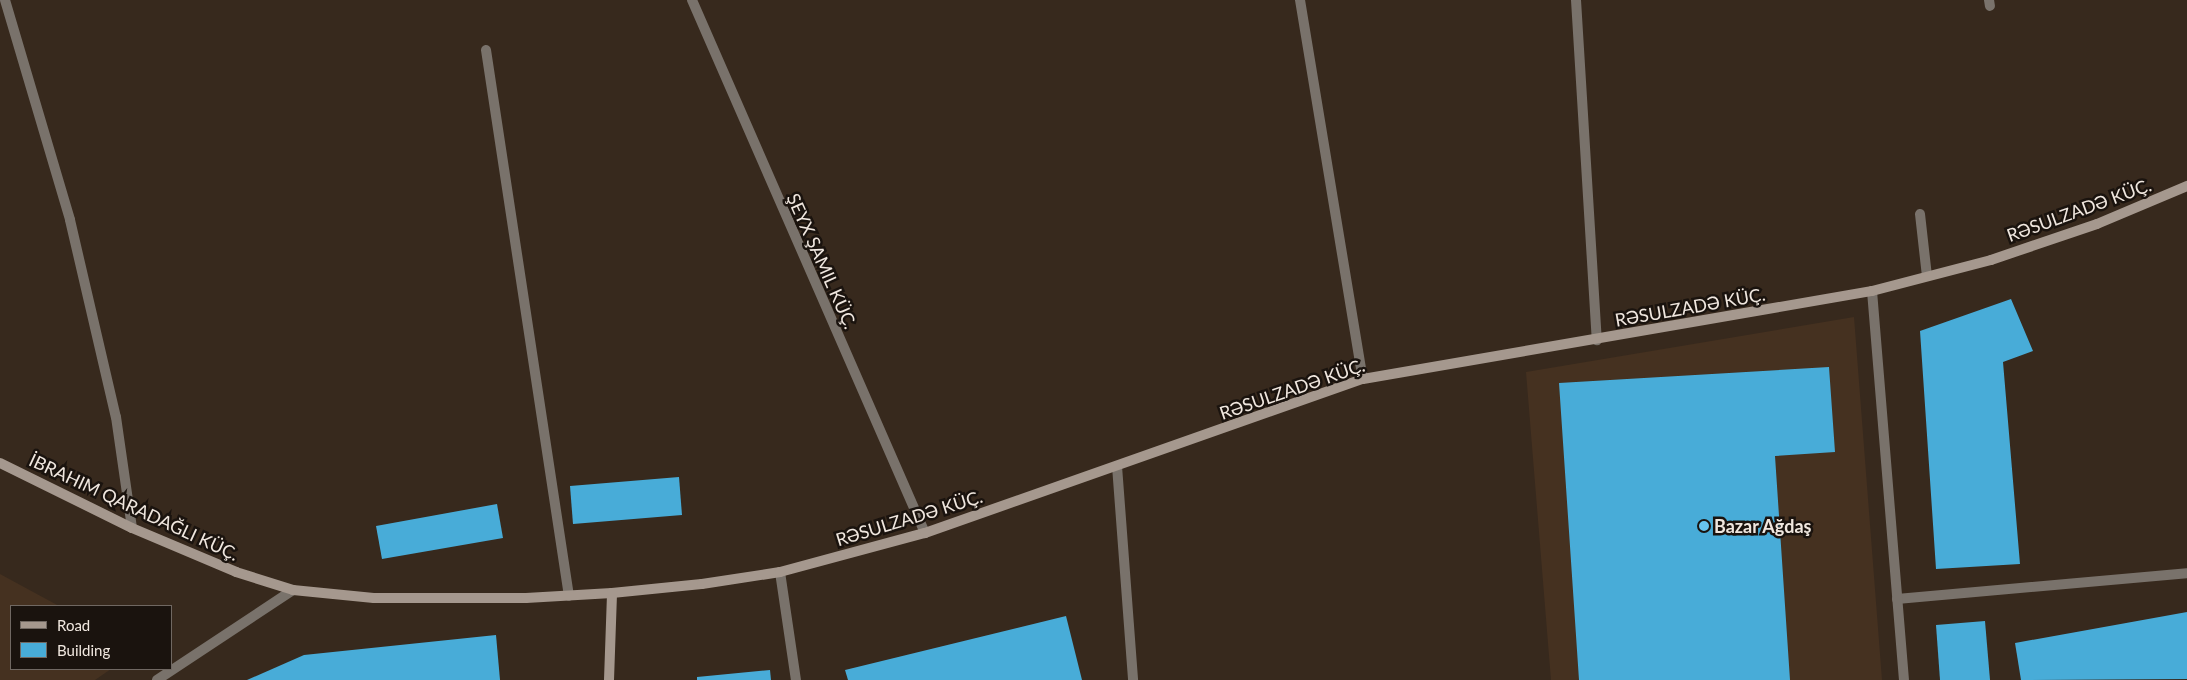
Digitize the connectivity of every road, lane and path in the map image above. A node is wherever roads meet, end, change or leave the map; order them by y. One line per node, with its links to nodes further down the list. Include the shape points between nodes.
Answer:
1 (5, 0): 14 (street, via 70,220 116,417)
2 (692, 0): 15 (street, ŞEYX ŞAMIL KÜÇ.)
3 (1300, 0): 11 (street)
4 (1576, 0): 10 (street)
5 (486, 50): 20 (street)
6 (2187, 186): 8 (main road, RƏSULZADƏ KÜÇ., via 2097,224 1991,260)
7 (1920, 214): 8 (street)
8 (1927, 276): 9 (main road, RƏSULZADƏ KÜÇ.)
9 (1872, 291): 10 (main road, RƏSULZADƏ KÜÇ.); 21 (street)
10 (1597, 340): 11 (main road, RƏSULZADƏ KÜÇ.)
11 (1363, 380): 13 (main road, RƏSULZADƏ KÜÇ.)
12 (0, 463): 14 (main road, RƏSULZADƏ KÜÇ.)
13 (1117, 466): 15 (main road, RƏSULZADƏ KÜÇ.); 25 (street)
14 (132, 528): 18 (main road, RƏSULZADƏ KÜÇ., via 236,572)
15 (925, 534): 16 (main road, RƏSULZADƏ KÜÇ.)
16 (780, 572): 19 (main road, RƏSULZADƏ KÜÇ.); 24 (street)
17 (2187, 573): 21 (street)
18 (293, 590): 20 (main road, RƏSULZADƏ KÜÇ., via 383,598); 22 (street)
19 (612, 593): 20 (main road, RƏSULZADƏ KÜÇ.); 23 (main road)
20 (569, 596)
21 (1897, 599): 26 (street)
22 (157, 680)
23 (609, 680)
24 (796, 680)
25 (1133, 680)
26 (1904, 680)

